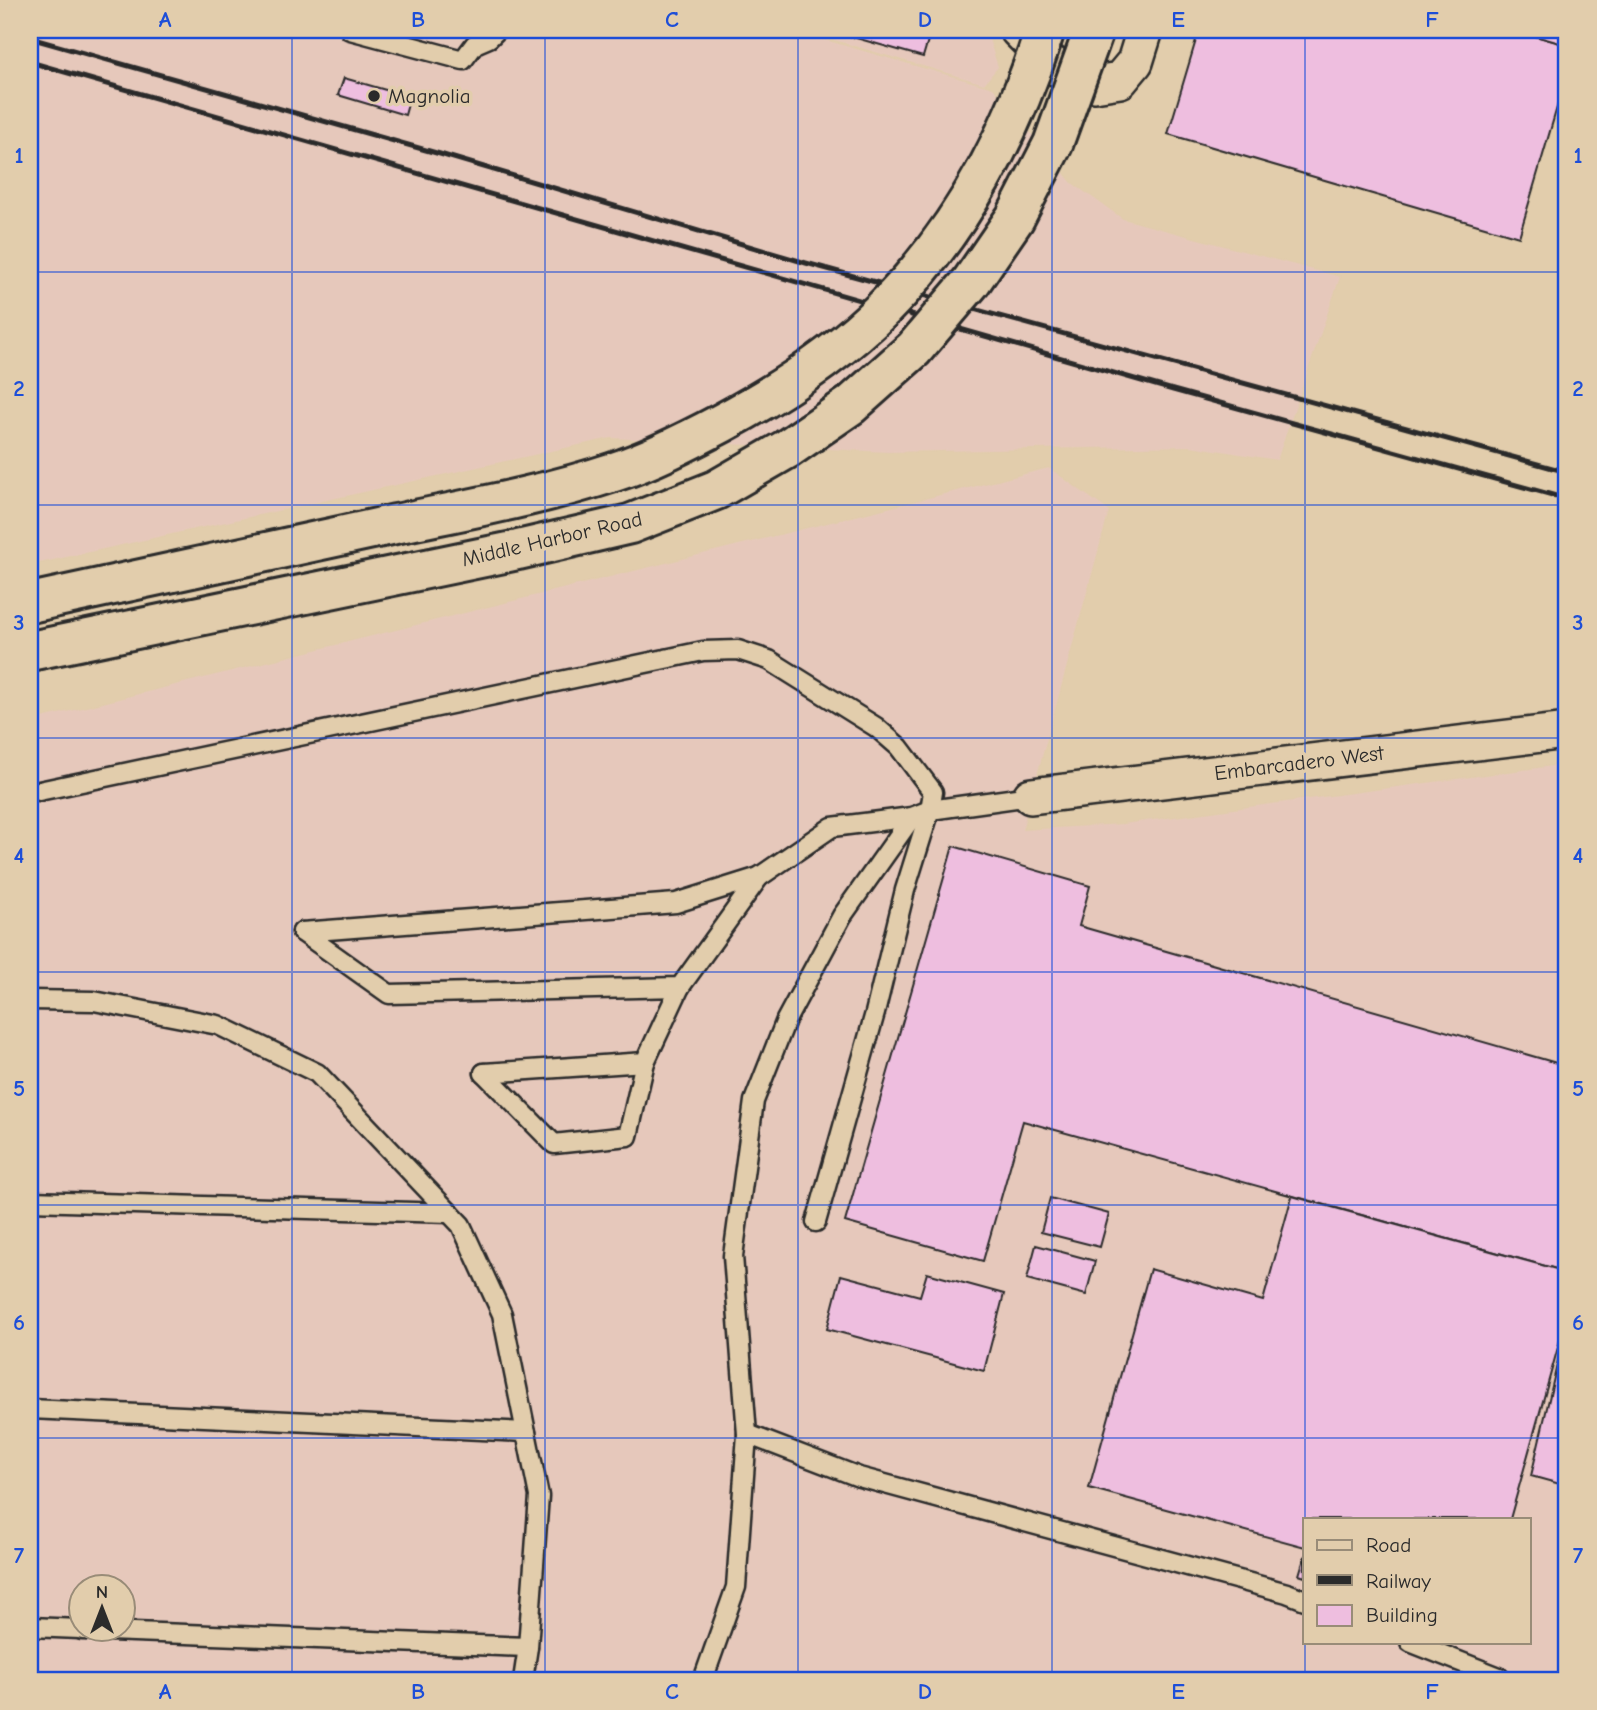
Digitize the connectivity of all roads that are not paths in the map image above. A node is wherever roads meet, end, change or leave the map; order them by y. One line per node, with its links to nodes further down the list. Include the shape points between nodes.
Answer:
1 (349, 30): 2 (lane, via 463,60 475,44)
2 (497, 30)
3 (1018, 30): 6 (street, via 1055,67 1094,84 1120,80 1135,62)
4 (1045, 30): 7 (main road, bridge, via 1012,121 974,192 933,252 884,308 824,360 757,405 615,472)
5 (1094, 30): 8 (main road, Middle Harbor Road, bridge, via 1053,144 1016,218 971,282 914,349 851,405 775,456 716,490 630,524)
6 (1145, 30)
7 (30, 603)
8 (30, 651)
9 (1567, 731): 11 (street, Embarcadero West)
10 (39, 791): 12 (lane, via 703,651 738,650 769,660 876,727 899,747 933,792)
11 (1031, 796): 12 (lane)
12 (930, 810): 13 (lane); 20 (lane)
13 (912, 817): 14 (lane, via 832,827); 23 (lane, via 842,916 786,1020 754,1101 733,1256)
14 (759, 877): 15 (lane); 15 (lane, via 676,903 302,932 389,994)
15 (680, 987): 17 (lane)
16 (30, 1000): 19 (lane, via 94,1001 218,1025 317,1073)
17 (645, 1062): 17 (lane, via 632,1063 484,1073 554,1144 628,1136)
18 (30, 1201): 19 (lane)
19 (450, 1213): 22 (lane, via 461,1226 502,1314)
20 (816, 1222)
21 (30, 1409): 22 (lane)
22 (526, 1432): 29 (lane, via 539,1496)
23 (747, 1434): 24 (lane, via 859,1477); 31 (lane, via 736,1587)
24 (1303, 1599)
25 (30, 1628): 26 (lane)
26 (66, 1629)
27 (136, 1631): 29 (lane)
28 (1415, 1644): 32 (lane)
29 (528, 1647): 30 (lane)
30 (523, 1680)
31 (703, 1680)
32 (1501, 1680)

